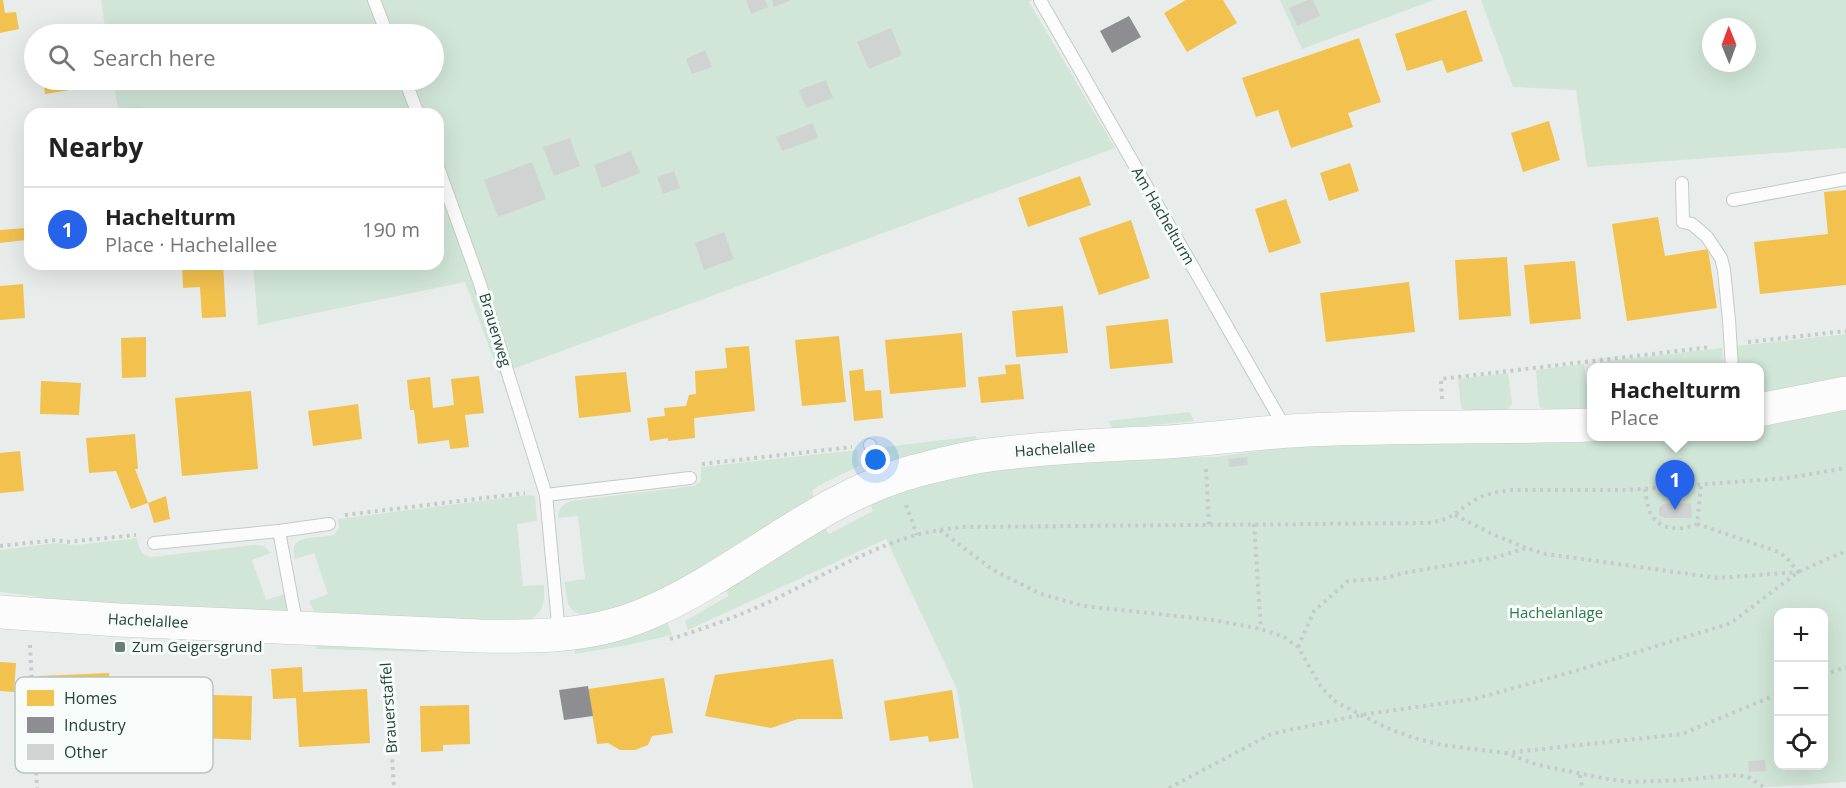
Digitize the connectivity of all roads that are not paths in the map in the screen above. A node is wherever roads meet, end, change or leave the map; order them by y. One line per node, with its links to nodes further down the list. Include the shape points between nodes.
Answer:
1 (374, 0): 3 (lane)
2 (1040, 0): 14 (lane, Am Hachelturm)
3 (383, 24)
4 (409, 90): 5 (lane)
5 (416, 108)
6 (1846, 179): 9 (lane)
7 (1682, 183): 10 (lane, via 1683,222 1692,224 1707,237 1721,258)
8 (444, 184): 18 (lane, Brauerweg)
9 (1733, 200)
10 (1732, 363)
11 (1846, 393): 12 (street)
12 (1764, 409)
13 (1587, 425): 14 (street, Hachelallee)
14 (1287, 432): 17 (street, Hachelallee, via 987,455)
15 (870, 445): 17 (lane, via 880,468)
16 (690, 478): 18 (lane)
17 (891, 480): 24 (street, Hachelallee, via 812,518 695,598 629,620)
18 (546, 495): 24 (lane)
19 (329, 524): 20 (lane)
20 (279, 531): 21 (lane); 23 (lane)
21 (154, 543)
22 (0, 612): 23 (street, Hachelallee)
23 (297, 628): 24 (street, Hachelallee, via 479,636)
24 (559, 635)

